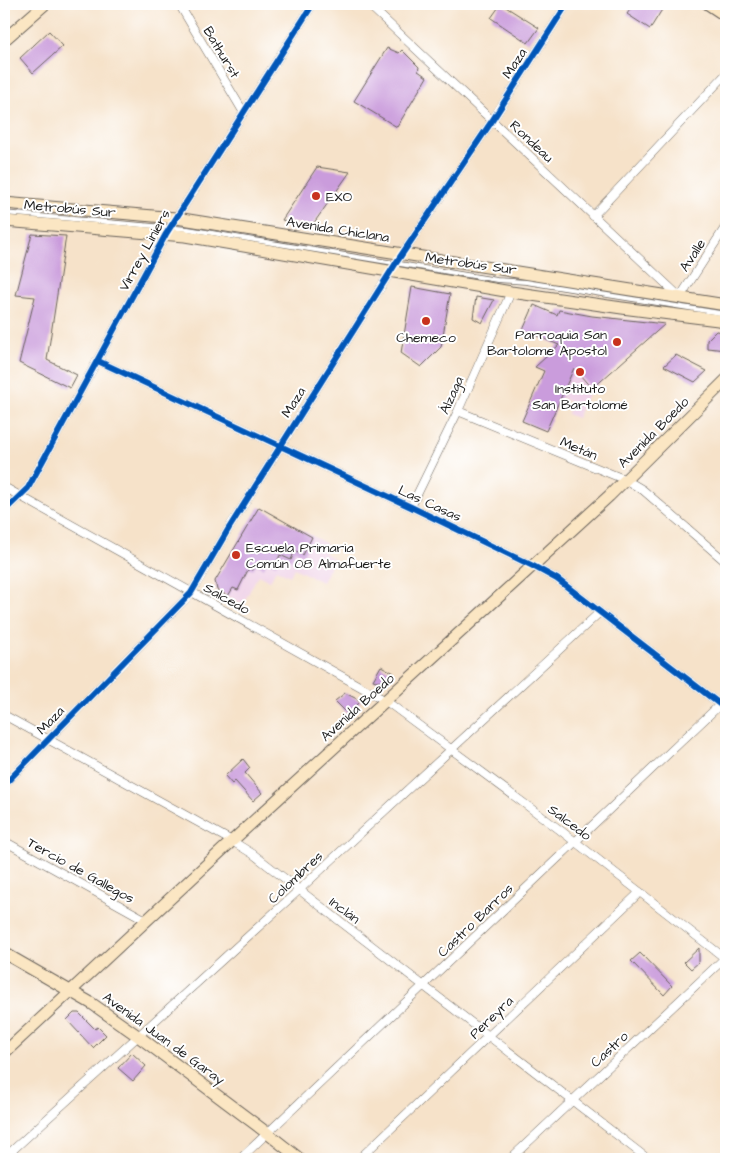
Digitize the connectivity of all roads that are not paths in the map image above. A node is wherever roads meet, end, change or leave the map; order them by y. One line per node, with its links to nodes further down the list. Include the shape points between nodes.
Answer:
1 (45, 4): 8 (main road)
2 (179, 4): 10 (street, Bathurst)
3 (313, 4): 10 (street, Virrey Liniers)
4 (368, 4): 11 (street, Rondeau)
5 (567, 4): 11 (street, Maza)
6 (708, 4): 7 (main road)
7 (726, 16)
8 (4, 40)
9 (726, 74): 14 (street)
10 (244, 112): 17 (street, Virrey Liniers)
11 (492, 121): 14 (street, Rondeau); 18 (street, Maza)
12 (4, 203): 17 (main road, Avenida Chiclana)
13 (4, 213): 17 (lane, Metrobús Sur)
14 (593, 216): 20 (street, Rondeau)
15 (4, 222): 17 (main road, Avenida Chiclana)
16 (726, 226): 20 (street, Avalle)
17 (171, 227): 18 (main road, Avenida Chiclana); 18 (main road, Avenida Chiclana, via 184,236); 24 (street, Virrey Liniers)
18 (396, 263): 19 (main road, Avenida Chiclana); 20 (main road, Avenida Chiclana); 22 (lane, Metrobús Sur); 27 (street, Maza)
19 (511, 292): 23 (main road, Avenida Chiclana); 26 (street, Álzaga)
20 (680, 298): 21 (main road, Avenida Chiclana)
21 (726, 305)
22 (726, 314)
23 (726, 321)
24 (98, 361): 27 (street, Las Casas); 30 (street, Virrey Liniers)
25 (726, 380): 28 (main road, Avenida Boedo)
26 (458, 411): 28 (street, Metán); 31 (street, Álzaga)
27 (280, 446): 31 (street, Las Casas); 35 (street, Maza)
28 (626, 480): 33 (street, Metán, via 643,490); 34 (main road, Avenida Boedo)
29 (4, 487): 30 (street, Salcedo)
30 (21, 496): 32 (street, Virrey Liniers); 35 (street, Salcedo)
31 (411, 507): 34 (street, Las Casas)
32 (4, 512)
33 (726, 562)
34 (533, 566): 36 (street, Las Casas, via 557,579); 37 (main road, Avenida Boedo)
35 (191, 593): 37 (street, Salcedo); 40 (street, Maza)
36 (600, 612): 38 (street, Las Casas); 41 (street, Colombres)
37 (386, 701): 41 (street, Salcedo); 44 (main road, Avenida Boedo)
38 (724, 704): 45 (street, Castro Barros)
39 (4, 715): 40 (street, Inclán)
40 (49, 740): 42 (street, Maza); 44 (street, Inclán)
41 (452, 749): 45 (street, Salcedo); 46 (street, Colombres)
42 (4, 785)
43 (4, 841): 48 (street, Tercio de Gallegos)
44 (232, 841): 46 (street, Inclán); 48 (main road, Avenida Boedo)
45 (575, 842): 47 (street, Salcedo); 51 (street, Castro Barros)
46 (299, 890): 51 (street, Inclán); 53 (street, Colombres)
47 (640, 892): 50 (street, Salcedo); 54 (street, Pereyra)
48 (146, 920): 52 (main road, Avenida Boedo)
49 (4, 953): 52 (main road, Avenida Juan de Garay)
50 (726, 958): 56 (street, Castro)
51 (424, 986): 54 (street, Inclán); 57 (street, Castro Barros)
52 (70, 990): 53 (main road, Avenida Juan de Garay); 55 (main road, Avenida Boedo)
53 (138, 1036): 57 (main road, Avenida Juan de Garay); 58 (street, Colombres)
54 (489, 1036): 56 (street, Inclán); 61 (street, Pereyra)
55 (4, 1052)
56 (573, 1101): 62 (street, Castro); 63 (street, Inclán)
57 (267, 1133): 59 (street, Castro Barros); 60 (main road, Avenida Juan de Garay)
58 (4, 1158)
59 (240, 1159)
60 (300, 1159)
61 (359, 1159)
62 (510, 1159)
63 (648, 1159)

